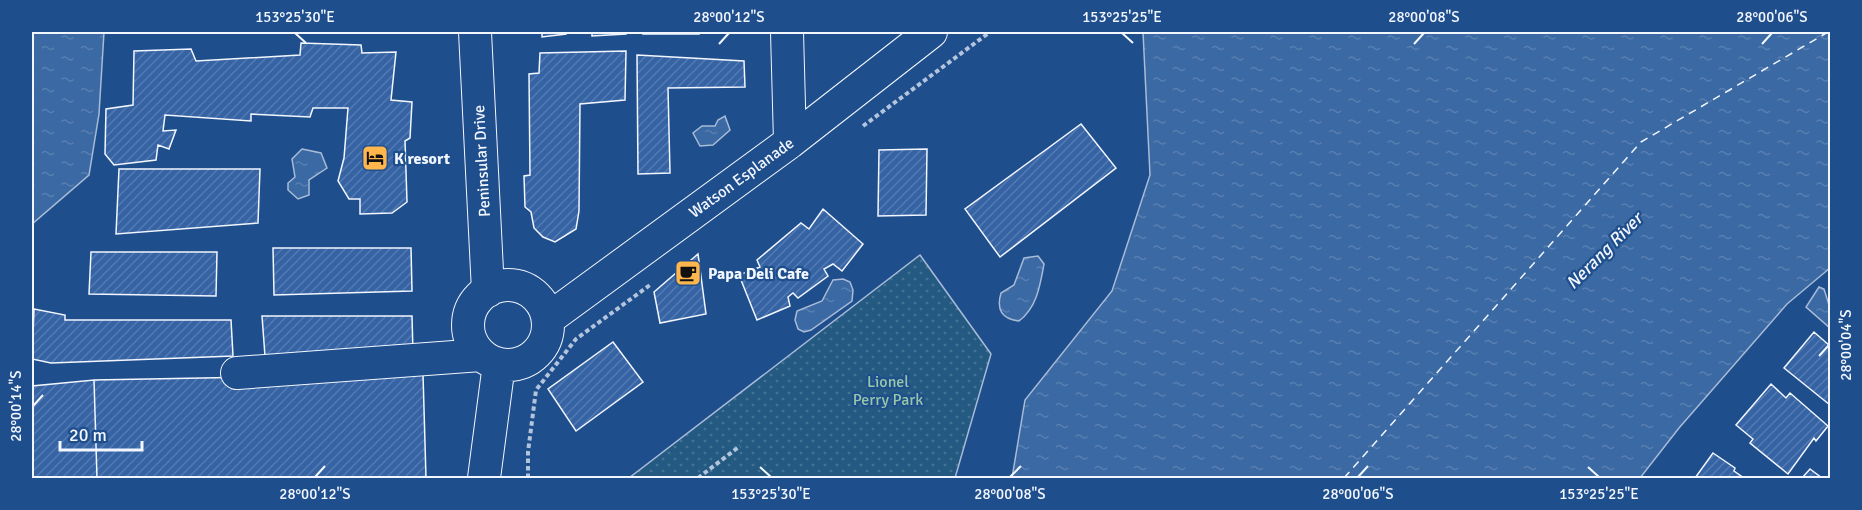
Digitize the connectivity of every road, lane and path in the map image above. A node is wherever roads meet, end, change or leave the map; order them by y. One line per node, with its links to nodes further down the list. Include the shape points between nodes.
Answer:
1 (475, 32): 8 (street, Peninsular Drive)
2 (787, 32): 6 (street)
3 (931, 32): 6 (street, Watson Esplanade)
4 (990, 32): 5 (path)
5 (855, 132)
6 (790, 142): 9 (street, Watson Esplanade)
7 (653, 282): 14 (path, via 576,339 536,390)
8 (488, 291): 9 (street, via 498,286 520,287 538,299); 10 (street, via 479,298 468,319 472,342)
9 (548, 319): 10 (street, via 539,351 520,363)
10 (490, 360): 11 (street); 13 (street)
11 (237, 373)
12 (740, 446): 15 (path)
13 (484, 478)
14 (528, 478)
15 (698, 478)

